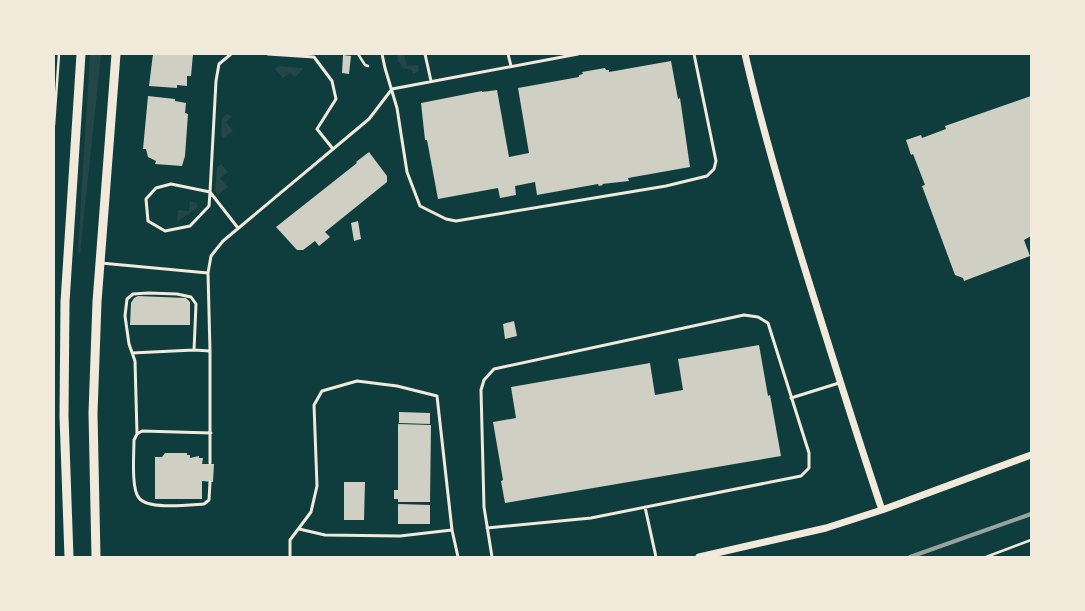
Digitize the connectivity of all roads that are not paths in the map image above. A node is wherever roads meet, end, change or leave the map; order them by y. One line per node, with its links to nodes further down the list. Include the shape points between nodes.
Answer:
1 (81, 54): 34 (main road, via 65,302 64,416)
2 (116, 54): 17 (main road)
3 (231, 54): 15 (lane, via 219,64)
4 (268, 54): 14 (lane, via 314,57 332,81 336,99 317,128)
5 (382, 54): 13 (lane)
6 (425, 54): 12 (lane)
7 (508, 54): 11 (lane)
8 (578, 54): 11 (lane)
9 (694, 54): 13 (lane, via 716,161 707,176 666,186 456,221 420,206 407,172)
10 (744, 54): 22 (street, via 758,114)
11 (511, 66): 12 (lane)
12 (431, 81): 13 (lane)
13 (392, 89): 14 (lane, via 369,119)
14 (333, 149): 16 (lane)
15 (210, 192): 15 (lane, via 171,184 156,188 146,199 148,221 165,231 190,226 209,206); 16 (lane)
16 (238, 228): 18 (lane, via 211,256)
17 (100, 263): 18 (lane); 35 (main road, via 93,413)
18 (208, 273): 20 (lane)
19 (194, 350): 20 (lane); 21 (lane); 21 (lane, via 196,304 191,297 148,292 133,294 128,299 125,316)
20 (210, 351): 24 (lane)
21 (132, 353): 25 (lane, via 135,361)
22 (840, 383): 23 (lane); 30 (street)
23 (791, 398): 29 (lane, via 808,453 809,468 801,476); 31 (lane, via 768,323 758,317 744,315 494,368 484,380 482,390 484,507)
24 (211, 433): 25 (lane, via 142,431); 27 (lane)
25 (137, 434): 28 (lane, via 134,440 135,488 139,498 149,505 204,504 209,500)
26 (1031, 455): 30 (street)
27 (210, 463)
28 (210, 482)
29 (645, 507): 31 (lane, via 591,518); 39 (lane)
30 (882, 510): 40 (street, via 826,528)
31 (488, 528): 38 (lane)
32 (299, 529): 33 (lane, via 325,535 400,536); 33 (lane, via 311,512 317,486 314,405 322,391 358,381 437,396); 36 (lane, via 290,540)
33 (452, 530): 37 (lane)
34 (69, 557)
35 (96, 557)
36 (290, 557)
37 (458, 557)
38 (492, 557)
39 (656, 557)
40 (699, 557)

